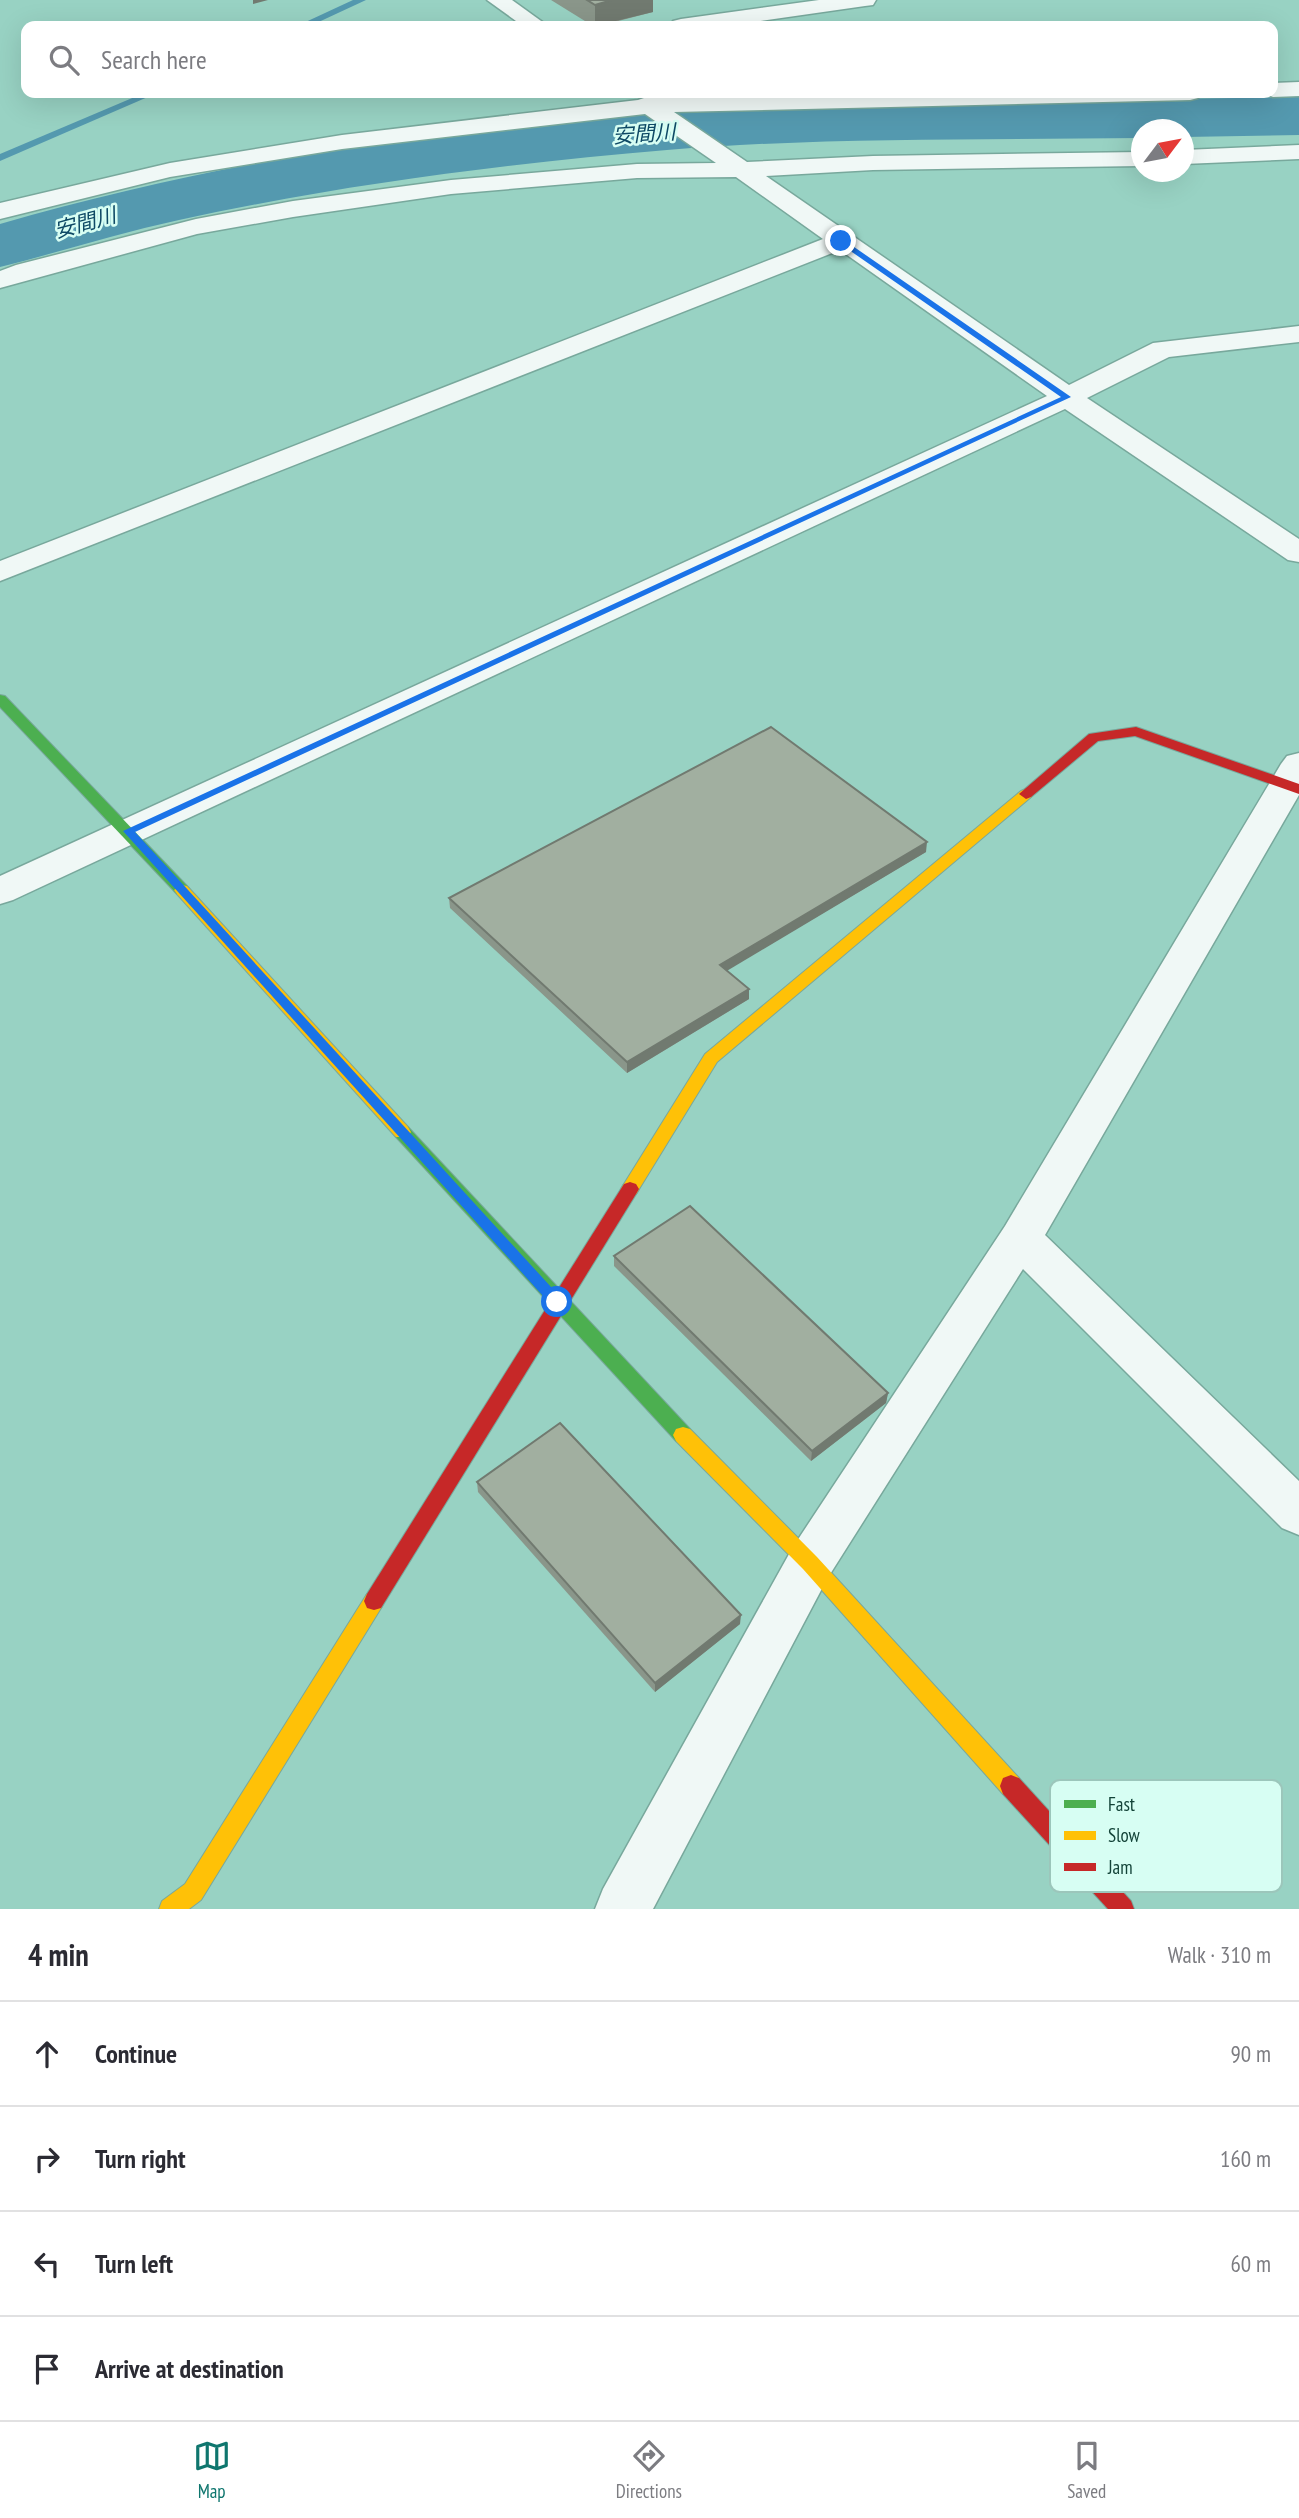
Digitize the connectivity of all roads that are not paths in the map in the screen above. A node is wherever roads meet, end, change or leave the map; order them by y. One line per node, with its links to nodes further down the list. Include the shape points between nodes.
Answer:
1 (498, 0): 3 (street)
2 (865, 0): 4 (street)
3 (530, 21)
4 (716, 21)
5 (1299, 89): 6 (street)
6 (1278, 90)
7 (887, 98): 8 (street)
8 (644, 102): 12 (street); 13 (street, via 170,170)
9 (1299, 152): 10 (street)
10 (1194, 157)
11 (1131, 159): 12 (street)
12 (740, 169): 14 (street); 15 (street, via 637,171 451,187 293,209 196,227)
13 (0, 211)
14 (841, 241): 17 (street); 19 (street)
15 (0, 280)
16 (1299, 334): 17 (street, via 1163,349)
17 (1067, 397): 18 (street); 22 (street)
18 (1299, 554)
19 (0, 572)
20 (0, 699): 22 (street)
21 (1294, 780): 24 (street); 25 (street, via 1136,731 1094,737 710,1058)
22 (128, 831): 23 (street); 25 (street)
23 (0, 891)
24 (1020, 1238): 26 (street); 27 (street)
25 (557, 1302): 27 (street); 30 (street, via 193,1892)
26 (1299, 1513)
27 (810, 1563): 28 (street); 31 (street)
28 (1050, 1828)
29 (1108, 1892): 32 (street)
30 (170, 1909)
31 (623, 1909)
32 (1123, 1909)

